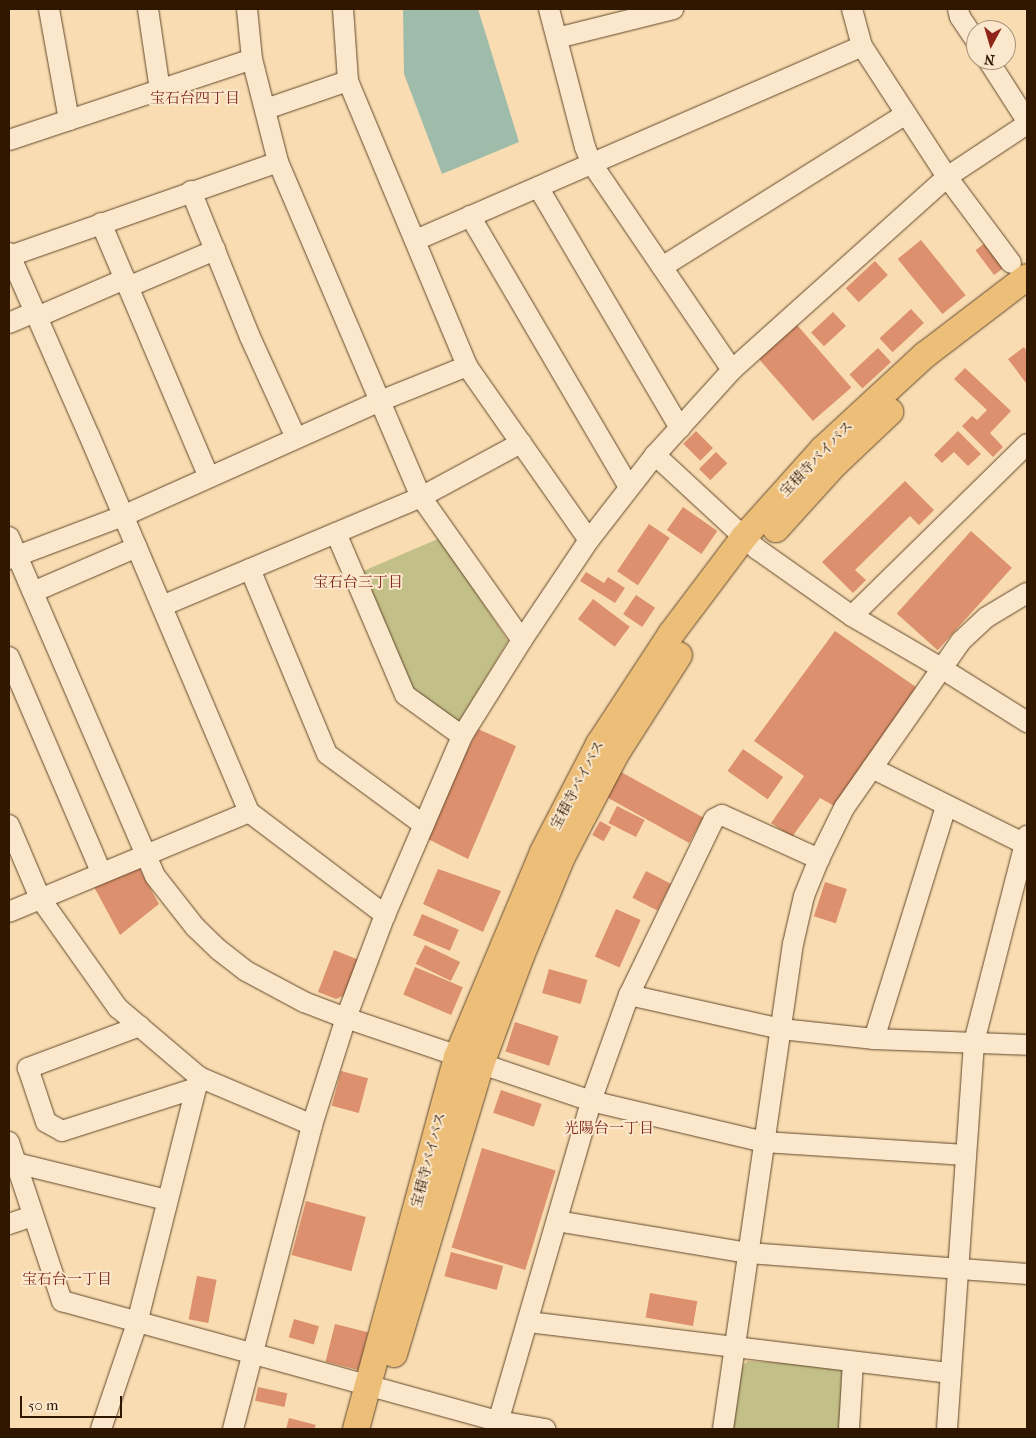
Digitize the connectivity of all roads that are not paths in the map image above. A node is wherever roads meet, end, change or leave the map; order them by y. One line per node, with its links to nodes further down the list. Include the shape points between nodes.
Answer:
1 (49, 9): 18 (street)
2 (148, 9): 15 (street)
3 (247, 9): 12 (street)
4 (343, 9): 14 (street)
5 (549, 9): 10 (street)
6 (673, 9): 10 (street)
7 (852, 9): 11 (street)
8 (958, 9): 9 (street)
9 (966, 26)
10 (557, 38): 22 (street)
11 (862, 46): 17 (street); 22 (street)
12 (252, 60): 15 (street); 16 (street)
13 (994, 70): 19 (street)
14 (348, 81): 16 (street); 28 (street)
15 (160, 90): 18 (street)
16 (266, 109): 21 (street)
17 (906, 114): 23 (street); 31 (street)
18 (69, 120): 20 (street)
19 (1027, 122): 23 (street)
20 (9, 140)
21 (278, 162): 25 (street); 39 (street)
22 (592, 164): 24 (street); 31 (street)
23 (947, 177): 32 (street); 38 (street)
24 (538, 187): 26 (street); 40 (street)
25 (190, 191): 27 (street); 29 (street)
26 (470, 216): 28 (street); 46 (street)
27 (101, 223): 30 (street); 33 (street)
28 (416, 240): 37 (street)
29 (214, 250): 33 (street); 41 (street)
30 (9, 255): 35 (street)
31 (662, 267): 38 (street)
32 (1019, 270): 51 (main road, 宝積寺バイパス, via 823,449)
33 (127, 283): 35 (street); 45 (street)
34 (1027, 299): 51 (main road, 宝積寺バイパス, via 937,368)
35 (36, 315): 36 (street); 48 (street)
36 (9, 323)
37 (467, 366): 39 (street); 42 (street)
38 (732, 370): 40 (street)
39 (380, 401): 41 (street); 47 (street)
40 (680, 428): 44 (street)
41 (296, 438): 45 (street)
42 (521, 443): 47 (street); 50 (street)
43 (1025, 447): 58 (street)
44 (655, 455): 46 (street); 51 (street)
45 (209, 477): 48 (street)
46 (629, 487): 50 (street)
47 (421, 497): 49 (street); 59 (street)
48 (123, 516): 52 (street); 53 (street)
49 (336, 533): 54 (street); 63 (street, via 405,695)
50 (589, 540): 59 (street)
51 (751, 543): 58 (street); 83 (main road, 宝積寺バイパス, via 671,634 599,744 543,852)
52 (136, 548): 55 (street); 57 (street)
53 (11, 550): 55 (street)
54 (250, 569): 57 (street); 68 (street, via 327,754)
55 (33, 592): 70 (street)
56 (1027, 593): 61 (street, via 987,617 961,641)
57 (162, 606): 66 (street)
58 (852, 616): 61 (street)
59 (522, 640): 63 (street)
60 (9, 657): 72 (street)
61 (942, 668): 62 (street); 64 (street)
62 (1027, 722)
63 (462, 736): 68 (street)
64 (872, 768): 65 (street); 71 (street, via 844,808)
65 (946, 806): 69 (street); 80 (street)
66 (250, 812): 70 (street); 75 (street)
67 (9, 825): 73 (street)
68 (424, 826): 75 (street)
69 (1026, 842): 81 (street)
70 (145, 855): 72 (street); 77 (street, via 167,893 219,950 271,986)
71 (818, 859): 76 (street, via 722,815 714,819); 79 (street, via 804,896 792,944)
72 (101, 872): 73 (street)
73 (40, 898): 74 (street); 78 (street, via 100,986 118,1008)
74 (9, 912)
75 (385, 915): 77 (street)
76 (629, 995): 79 (street); 85 (street)
77 (346, 1018): 83 (street); 86 (street)
78 (140, 1026): 84 (street); 84 (street, via 28,1068 46,1122 62,1132)
79 (781, 1029): 80 (street); 88 (street)
80 (874, 1039): 81 (street)
81 (974, 1042): 82 (street); 89 (street)
82 (1027, 1046)
83 (469, 1060): 85 (street); 104 (main road, 宝積寺バイパス)
84 (197, 1083): 86 (street); 91 (street)
85 (591, 1100): 88 (street); 93 (street)
86 (312, 1125): 101 (street)
87 (9, 1142): 90 (street)
88 (764, 1142): 89 (street); 95 (street)
89 (966, 1156): 96 (street)
90 (16, 1163): 91 (street); 92 (street)
91 (167, 1200): 99 (street)
92 (32, 1216): 94 (street); 99 (street, via 62,1301)
93 (557, 1221): 95 (street); 98 (street)
94 (9, 1224)
95 (748, 1254): 96 (street); 100 (street)
96 (958, 1270): 97 (street); 103 (street)
97 (1027, 1274)
98 (528, 1322): 100 (street); 105 (street)
99 (137, 1323): 101 (street); 106 (street)
100 (736, 1349): 102 (street); 111 (street)
101 (253, 1354): 104 (street); 107 (street)
102 (853, 1362): 103 (street); 112 (street)
103 (951, 1373): 113 (street)
104 (375, 1386): 105 (street); 108 (main road, 宝積寺バイパス); 109 (main road, 宝積寺バイパス)
105 (497, 1425): 110 (street)
106 (101, 1429)
107 (233, 1429)
108 (356, 1429)
109 (372, 1429)
110 (545, 1429)
111 (723, 1429)
112 (849, 1429)
113 (948, 1429)

